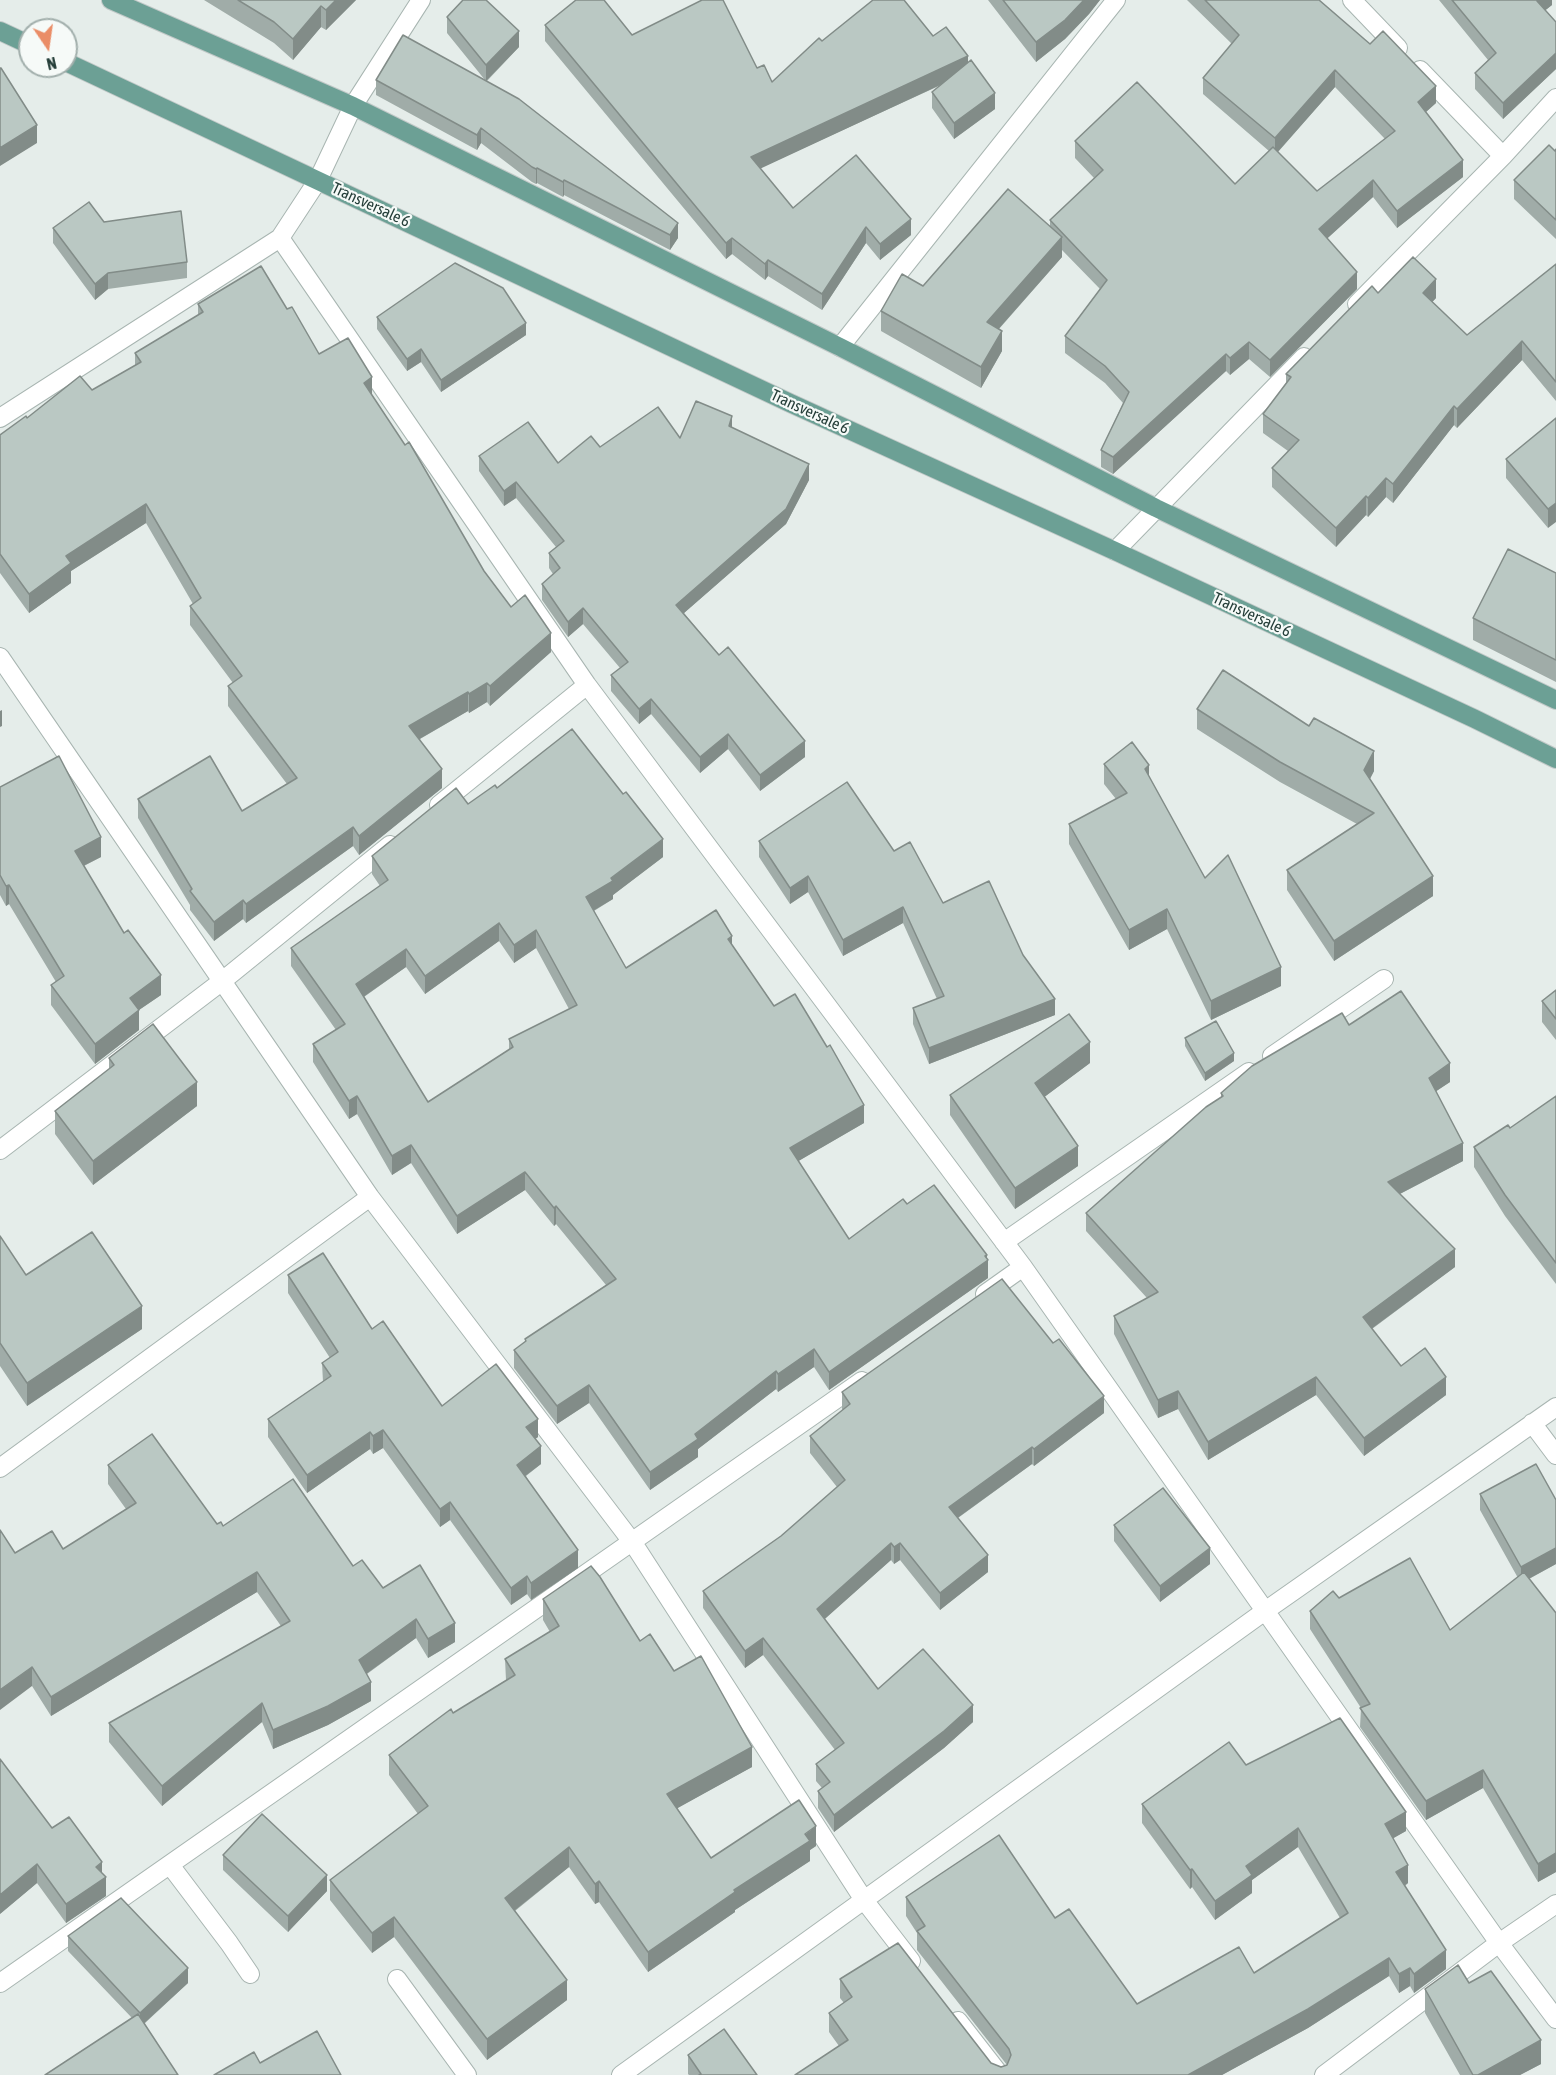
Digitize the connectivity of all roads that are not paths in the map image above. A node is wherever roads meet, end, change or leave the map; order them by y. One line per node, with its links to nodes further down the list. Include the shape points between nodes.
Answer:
1 (111, 0): 9 (main road)
2 (421, 0): 9 (street)
3 (1116, 0): 14 (street)
4 (1352, 0): 10 (street)
5 (0, 31): 6 (main road)
6 (18, 39)
7 (78, 68): 11 (main road, Transversale 6)
8 (1556, 98): 10 (street)
9 (353, 106): 11 (street); 14 (main road)
10 (1503, 156): 13 (street)
11 (318, 180): 12 (street); 18 (main road, Transversale 6)
12 (279, 238): 16 (street); 20 (street)
13 (1346, 315)
14 (840, 347): 17 (main road)
15 (1313, 348): 17 (street)
16 (0, 418)
17 (1156, 508): 18 (street); 21 (main road)
18 (1115, 551): 22 (main road, Transversale 6)
19 (0, 657): 26 (street)
20 (587, 685): 23 (street); 29 (street)
21 (1556, 700)
22 (1556, 759)
23 (423, 819)
24 (404, 834): 26 (street)
25 (1384, 979): 29 (street)
26 (221, 982): 27 (street); 28 (street)
27 (0, 1150)
28 (370, 1197): 36 (street); 37 (street)
29 (1004, 1242): 30 (street)
30 (1023, 1268): 31 (street); 38 (street)
31 (974, 1302)
32 (877, 1371): 37 (street)
33 (1556, 1407): 34 (street)
34 (1532, 1423): 35 (street); 38 (street)
35 (1556, 1455)
36 (0, 1468)
37 (633, 1543): 39 (street); 40 (street)
38 (1265, 1611): 40 (street); 42 (street)
39 (170, 1865): 43 (street); 46 (street)
40 (864, 1900): 44 (street); 50 (street)
41 (1556, 1904): 42 (street)
42 (1499, 1943): 48 (street); 52 (street)
43 (250, 1974)
44 (921, 1974)
45 (397, 1979): 49 (street)
46 (0, 1983)
47 (950, 2011): 51 (street)
48 (1556, 2019)
49 (467, 2075)
50 (621, 2075)
51 (1000, 2075)
52 (1324, 2075)

